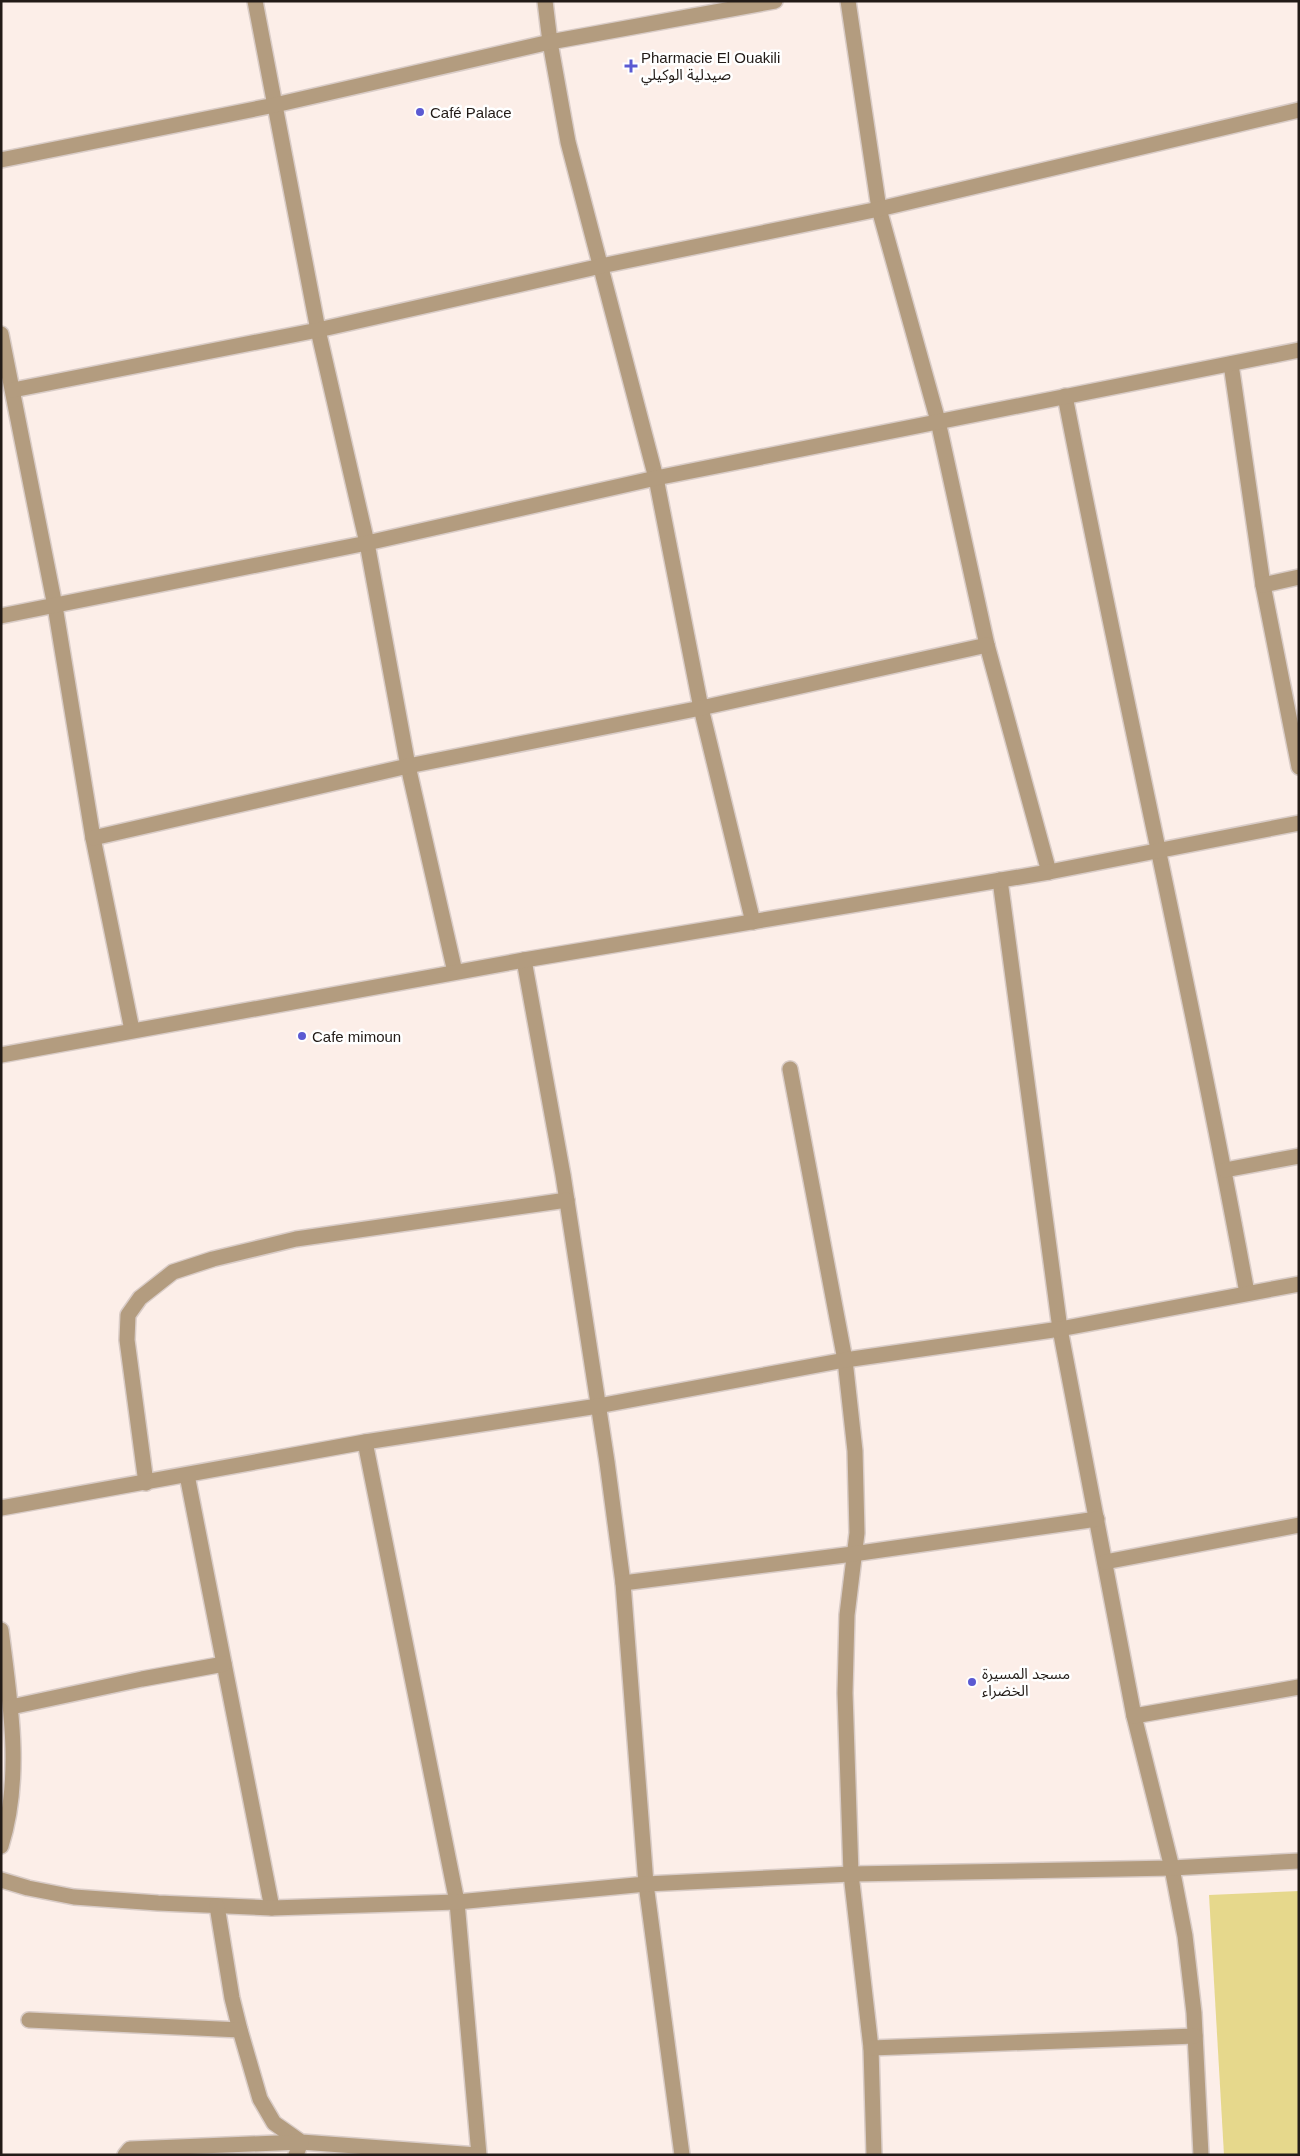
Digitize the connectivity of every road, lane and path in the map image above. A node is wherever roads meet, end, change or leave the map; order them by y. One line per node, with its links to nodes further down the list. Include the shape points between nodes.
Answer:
1 (255, 1): 6 (street)
2 (545, 1): 5 (street)
3 (775, 1): 5 (street)
4 (848, 1): 9 (street)
5 (550, 42): 6 (street); 10 (street, via 568,142)
6 (275, 105): 8 (street); 11 (street)
7 (1299, 110): 9 (street)
8 (1, 160)
9 (879, 209): 10 (street); 17 (street)
10 (601, 266): 11 (street); 18 (street)
11 (318, 330): 15 (street); 19 (street)
12 (1, 334): 15 (street)
13 (1299, 350): 14 (street)
14 (1231, 364): 16 (street); 21 (street)
15 (13, 390): 22 (street)
16 (1065, 396): 17 (street); 30 (street, via 1116,655)
17 (938, 421): 18 (street); 24 (street)
18 (656, 478): 19 (street); 25 (street)
19 (367, 543): 22 (street); 26 (street)
20 (1299, 578): 21 (street)
21 (1264, 585): 27 (street)
22 (54, 606): 23 (street); 29 (street)
23 (1, 616)
24 (987, 645): 25 (street); 31 (street)
25 (701, 708): 26 (street); 33 (street)
26 (408, 766): 29 (street); 35 (street)
27 (1299, 767)
28 (1299, 823): 30 (street)
29 (93, 838): 36 (street)
30 (1160, 850): 31 (street); 40 (street)
31 (1049, 872): 32 (street)
32 (1000, 880): 33 (street); 44 (street)
33 (753, 922): 34 (street)
34 (524, 960): 35 (street); 41 (street)
35 (455, 972): 36 (street)
36 (132, 1030): 37 (street)
37 (1, 1055)
38 (790, 1069): 45 (street)
39 (1299, 1156): 40 (street)
40 (1225, 1170): 43 (street)
41 (567, 1200): 46 (street); 49 (street, via 296,1239 173,1272 140,1298 128,1315 127,1340)
42 (1299, 1284): 43 (street)
43 (1247, 1293): 44 (street)
44 (1060, 1329): 45 (street); 51 (street)
45 (845, 1360): 46 (street); 53 (street, via 855,1451 857,1533)
46 (598, 1406): 47 (street); 55 (street)
47 (365, 1442): 48 (street); 67 (street)
48 (187, 1475): 49 (street); 57 (street)
49 (146, 1483): 50 (street)
50 (1, 1508)
51 (1097, 1519): 53 (street); 54 (street)
52 (1299, 1525): 54 (street)
53 (853, 1554): 55 (street); 64 (street, via 845,1693)
54 (1105, 1562): 60 (street)
55 (623, 1584): 66 (street)
56 (1, 1630): 59 (street)
57 (224, 1664): 59 (street); 69 (street)
58 (1299, 1687): 60 (street)
59 (11, 1707): 61 (street, via 12,1788)
60 (1134, 1716): 63 (street)
61 (1, 1846)
62 (1299, 1861): 63 (street)
63 (1172, 1868): 64 (street); 72 (street, via 1185,1936)
64 (851, 1874): 66 (street); 73 (street)
65 (1, 1880): 68 (street, via 74,1897)
66 (646, 1884): 67 (street); 78 (street)
67 (457, 1902): 69 (street); 77 (street)
68 (217, 1906): 69 (street); 71 (street)
69 (272, 1908)
70 (29, 2020): 71 (street)
71 (240, 2030): 74 (street, via 260,2099 274,2123)
72 (1195, 2036): 73 (street); 80 (street)
73 (871, 2048): 79 (street)
74 (299, 2148): 75 (street); 76 (street, via 130,2149)
75 (421, 2152): 77 (street)
76 (125, 2155)
77 (478, 2155)
78 (682, 2155)
79 (874, 2155)
80 (1201, 2155)

